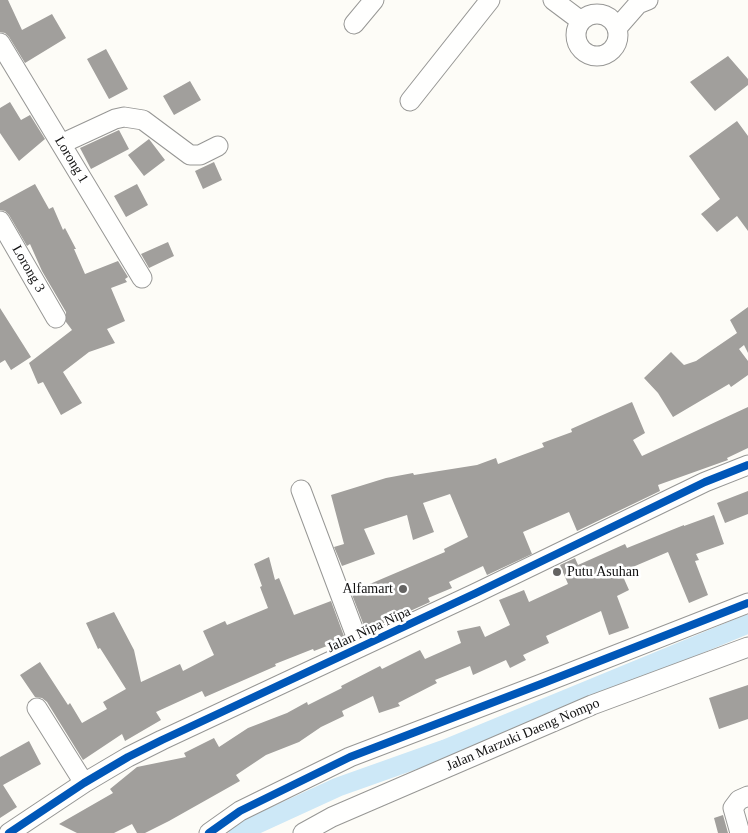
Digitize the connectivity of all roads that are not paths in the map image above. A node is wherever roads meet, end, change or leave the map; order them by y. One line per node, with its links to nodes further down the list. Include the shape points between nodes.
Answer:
1 (374, 0): 7 (street)
2 (490, 0): 10 (street)
3 (553, 0): 6 (street)
4 (648, 0): 8 (street, via 638,4)
5 (606, 7): 6 (street); 8 (street)
6 (581, 21): 8 (street, via 577,28 577,42 593,56 613,49 617,42)
7 (354, 24)
8 (617, 28)
9 (2, 53): 11 (street, Lorong 1)
10 (410, 101)
11 (61, 144): 12 (street, via 124,117 142,120 190,155 200,155); 14 (street, Lorong 1)
12 (218, 146)
13 (0, 221): 15 (street, Lorong 3)
14 (142, 278)
15 (56, 318)
16 (748, 465): 19 (street, Jalan Nipa Nipa, via 705,482)
17 (301, 490): 19 (street)
18 (748, 602): 25 (street, via 350,757 240,811)
19 (360, 647): 22 (street, Jalan Nipa Nipa, via 162,740)
20 (748, 647): 26 (street, Jalan Marzuki Daeng Nompo, via 583,709 332,817)
21 (38, 708): 22 (street)
22 (84, 783): 24 (street, Jalan Nipa Nipa)
23 (748, 796): 27 (street, via 733,808)
24 (9, 833)
25 (209, 833)
26 (303, 833)
27 (740, 833)

